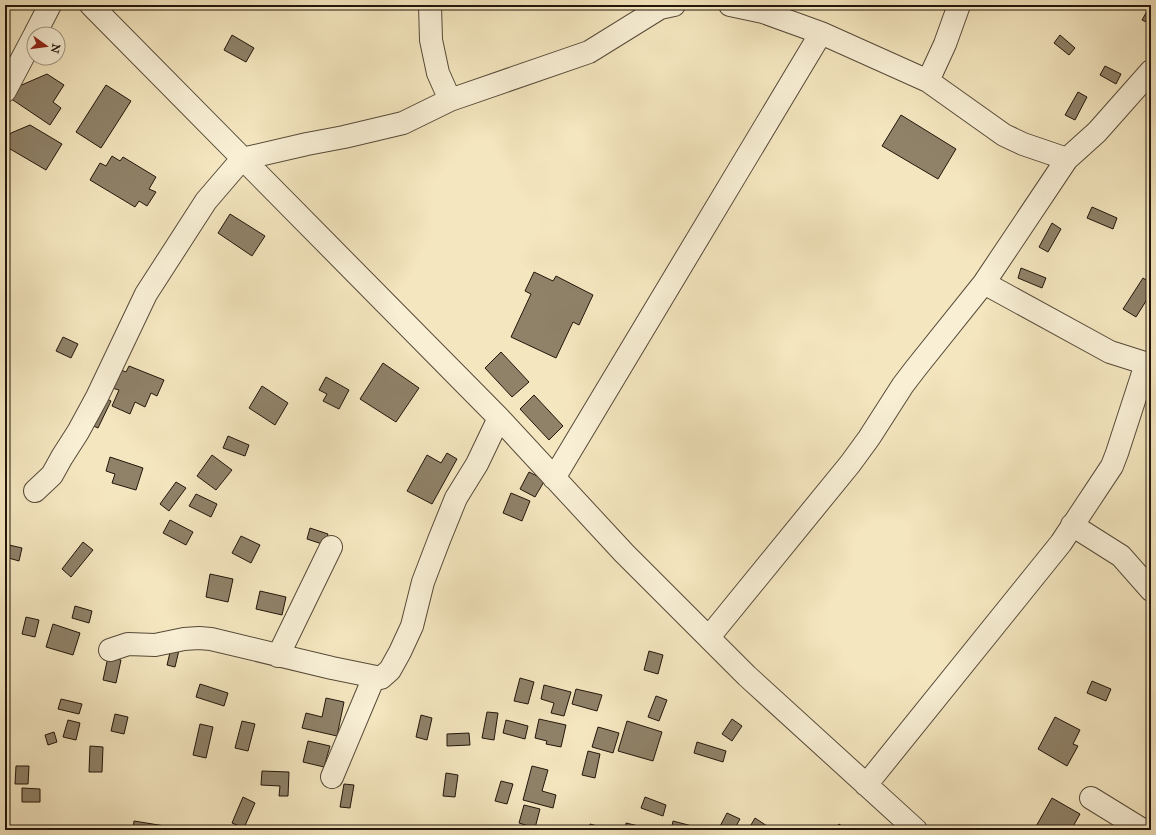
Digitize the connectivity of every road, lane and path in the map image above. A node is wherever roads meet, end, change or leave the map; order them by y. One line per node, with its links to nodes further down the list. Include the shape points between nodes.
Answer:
1 (50, 5): 8 (street)
2 (430, 5): 14 (street, via 431,40 438,73)
3 (674, 5): 14 (street, via 660,8 588,52)
4 (730, 5): 7 (street)
5 (959, 5): 12 (street)
6 (99, 8): 15 (street)
7 (764, 8): 9 (street)
8 (40, 26)
9 (821, 33): 12 (street); 20 (street)
10 (26, 52): 13 (street)
11 (1151, 71): 16 (street, via 1097,132)
12 (928, 81): 16 (street, via 1004,135)
13 (5, 91)
14 (450, 100): 15 (street, via 403,123)
15 (242, 159): 19 (street); 21 (street, via 206,201 146,294 78,432 52,475)
16 (1067, 159): 17 (street)
17 (984, 283): 18 (street, via 1110,352); 25 (street, via 916,368 850,464)
18 (1148, 364): 22 (street, via 1112,466)
19 (499, 418): 20 (street); 28 (street, via 477,464 456,498 423,582 412,626 400,652 390,670 381,678)
20 (554, 478): 25 (street, via 624,553)
21 (35, 492)
22 (1072, 526): 24 (street, via 1121,556); 30 (street)
23 (331, 547): 27 (street)
24 (1151, 590)
25 (709, 637): 30 (street, via 747,676)
26 (110, 650): 27 (street, via 128,644 155,644 199,638)
27 (278, 656): 28 (street)
28 (374, 677): 29 (street)
29 (332, 777)
30 (866, 785): 32 (street)
31 (1091, 798): 33 (street)
32 (916, 830)
33 (1143, 830)

